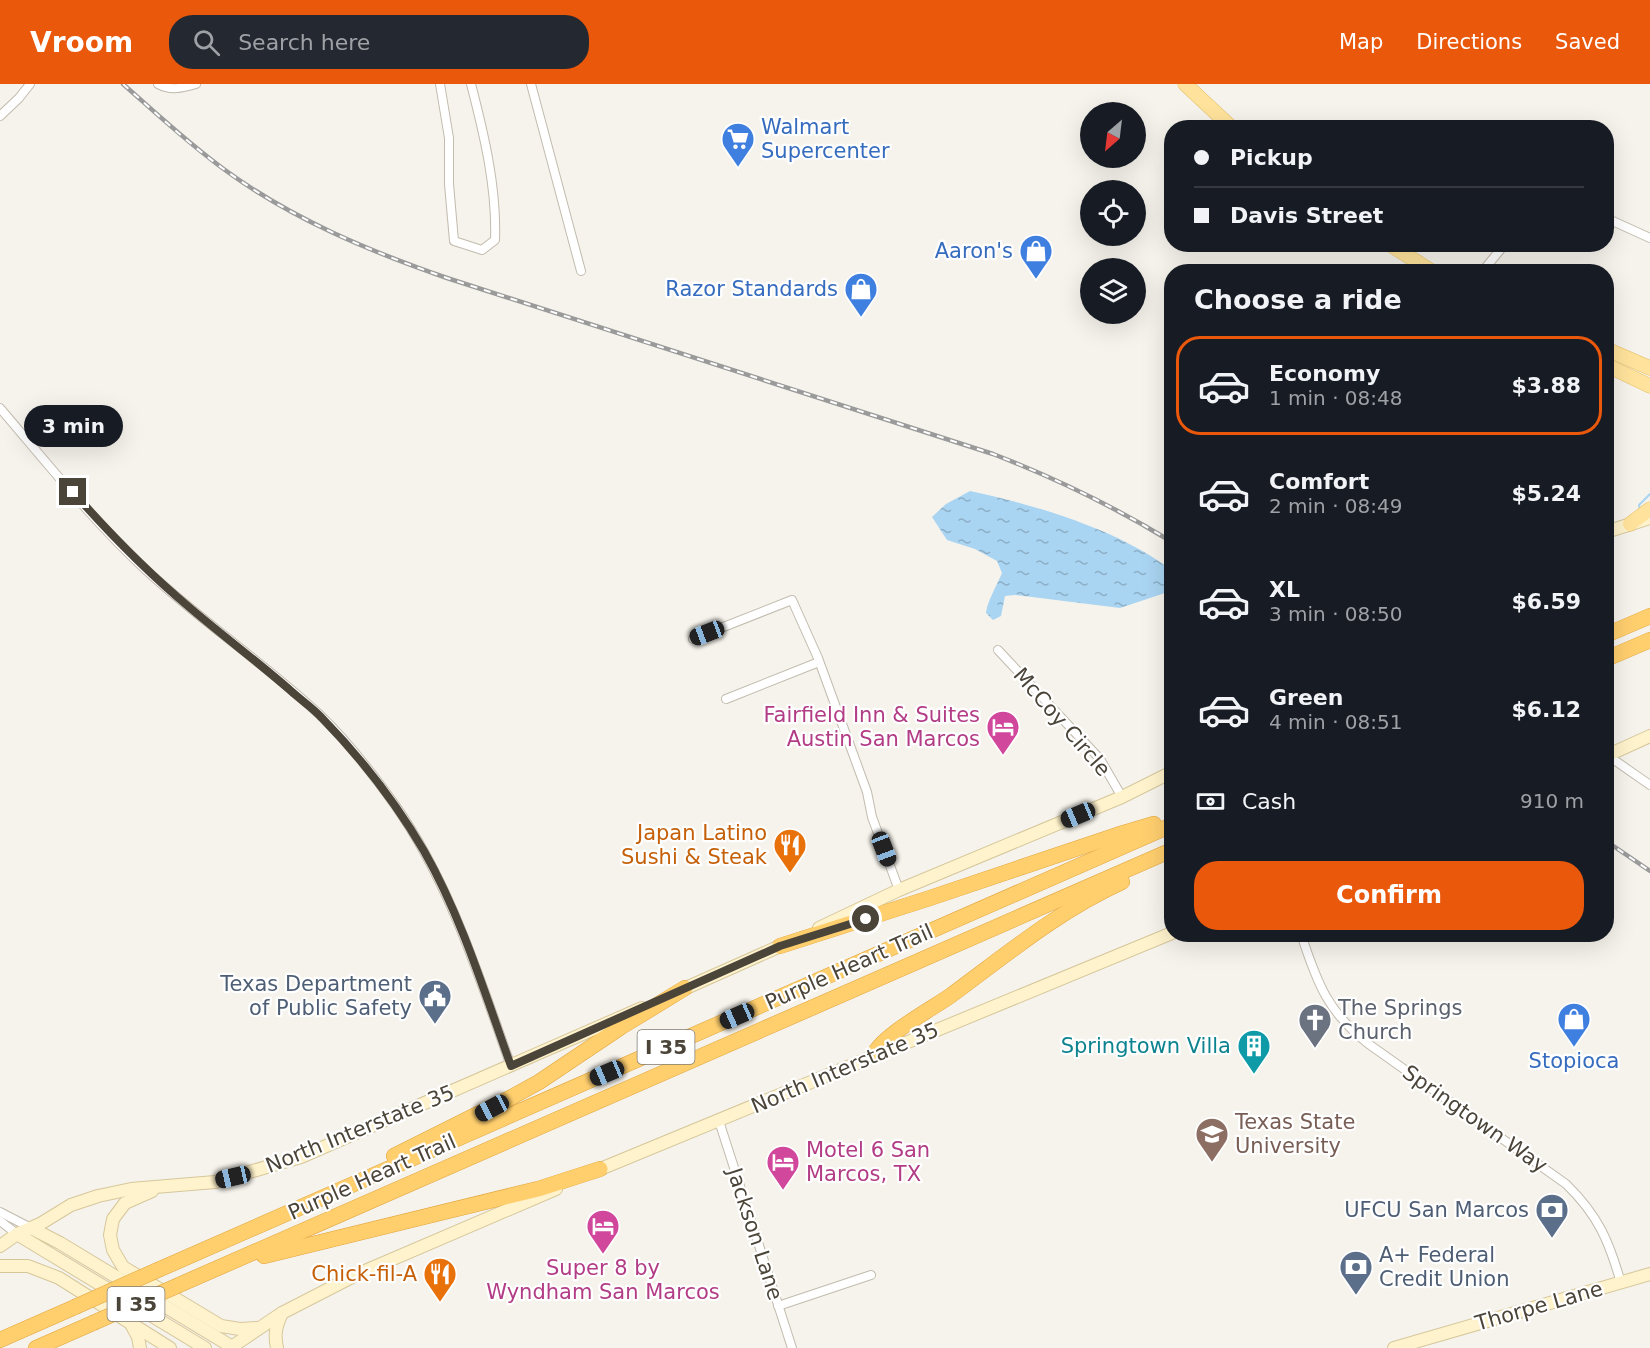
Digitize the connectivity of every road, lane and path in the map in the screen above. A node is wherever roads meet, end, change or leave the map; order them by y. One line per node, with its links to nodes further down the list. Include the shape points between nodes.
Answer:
1 (30, 84): 8 (street)
2 (158, 84): 3 (street, via 175,89)
3 (196, 84)
4 (440, 84): 5 (street, via 449,138 454,241 482,250 495,240 496,216)
5 (471, 84)
6 (531, 84): 14 (street)
7 (1185, 84): 9 (main road)
8 (0, 116)
9 (1223, 120)
10 (1614, 222): 11 (street)
11 (1650, 238)
12 (1402, 252): 13 (main road)
13 (1421, 264)
14 (581, 272)
15 (1614, 352): 17 (main road)
16 (1614, 362): 19 (main road)
17 (1650, 368)
18 (1614, 369): 20 (main road)
19 (1650, 378)
20 (1650, 386)
21 (0, 408): 50 (street, via 118,543 321,716 369,771 425,853 457,918)
22 (1650, 509): 24 (main road)
23 (1650, 518): 24 (main road)
24 (1630, 524): 25 (main road)
25 (1614, 529)
26 (1650, 616): 27 (highway)
27 (1614, 632)
28 (693, 639): 32 (street, via 792,600)
29 (1650, 640): 31 (highway)
30 (998, 650): 39 (street, McCoy Circle, via 1100,759)
31 (1614, 656)
32 (819, 662): 33 (street); 44 (street)
33 (726, 699)
34 (1650, 736): 35 (main road)
35 (1614, 752)
36 (1614, 760): 38 (street)
37 (1164, 776): 39 (main road, North Interstate 35)
38 (1650, 785)
39 (1122, 797): 44 (main road, North Interstate 35)
40 (1164, 822): 47 (highway)
41 (1164, 829): 59 (highway, Purple Heart Trail / I 35)
42 (1164, 854): 61 (highway, Purple Heart Trail / I 35)
43 (1164, 863): 49 (highway, via 1059,916 886,1041)
44 (899, 890): 47 (main road, North Interstate 35)
45 (1164, 936): 49 (main road, North Interstate 35)
46 (1304, 942): 64 (street, Springtown Way, via 1322,991 1347,1025 1566,1184 1587,1206 1606,1236)
47 (780, 946): 48 (main road, North Interstate 35)
48 (685, 988): 50 (main road, North Interstate 35); 59 (highway, via 501,1103)
49 (874, 1054): 51 (main road, North Interstate 35)
50 (511, 1066): 53 (main road, North Interstate 35, via 301,1157 215,1182)
51 (719, 1120): 52 (main road, North Interstate 35); 65 (street, Jackson Lane)
52 (600, 1169): 61 (highway, via 538,1189); 66 (main road, North Interstate 35, via 358,1274)
53 (162, 1187): 56 (main road, North Interstate 35, via 87,1199); 68 (main road, via 125,1203 113,1219 112,1250 123,1267 221,1326)
54 (0, 1212): 56 (street)
55 (0, 1221): 57 (street)
56 (31, 1228): 57 (main road, North Interstate 35); 74 (main road)
57 (17, 1234): 58 (main road, North Interstate 35); 73 (main road)
58 (0, 1246)
59 (187, 1258): 69 (highway, Purple Heart Trail / I 35, bridge)
60 (0, 1266): 67 (main road, via 28,1266 48,1272)
61 (207, 1273): 70 (highway, Purple Heart Trail / I 35, bridge)
62 (1650, 1274): 64 (main road, Thorpe Lane)
63 (871, 1275): 65 (street)
64 (1621, 1282): 77 (main road, Thorpe Lane)
65 (778, 1306): 76 (street, Jackson Lane)
66 (282, 1312): 68 (main road, North Interstate 35); 75 (main road, via 275,1328)
67 (132, 1326): 71 (main road); 72 (main road)
68 (259, 1328): 74 (main road, North Interstate 35)
69 (0, 1340)
70 (36, 1348)
71 (140, 1348)
72 (170, 1348)
73 (205, 1348)
74 (232, 1348)
75 (277, 1348)
76 (792, 1348)
77 (1394, 1348)

